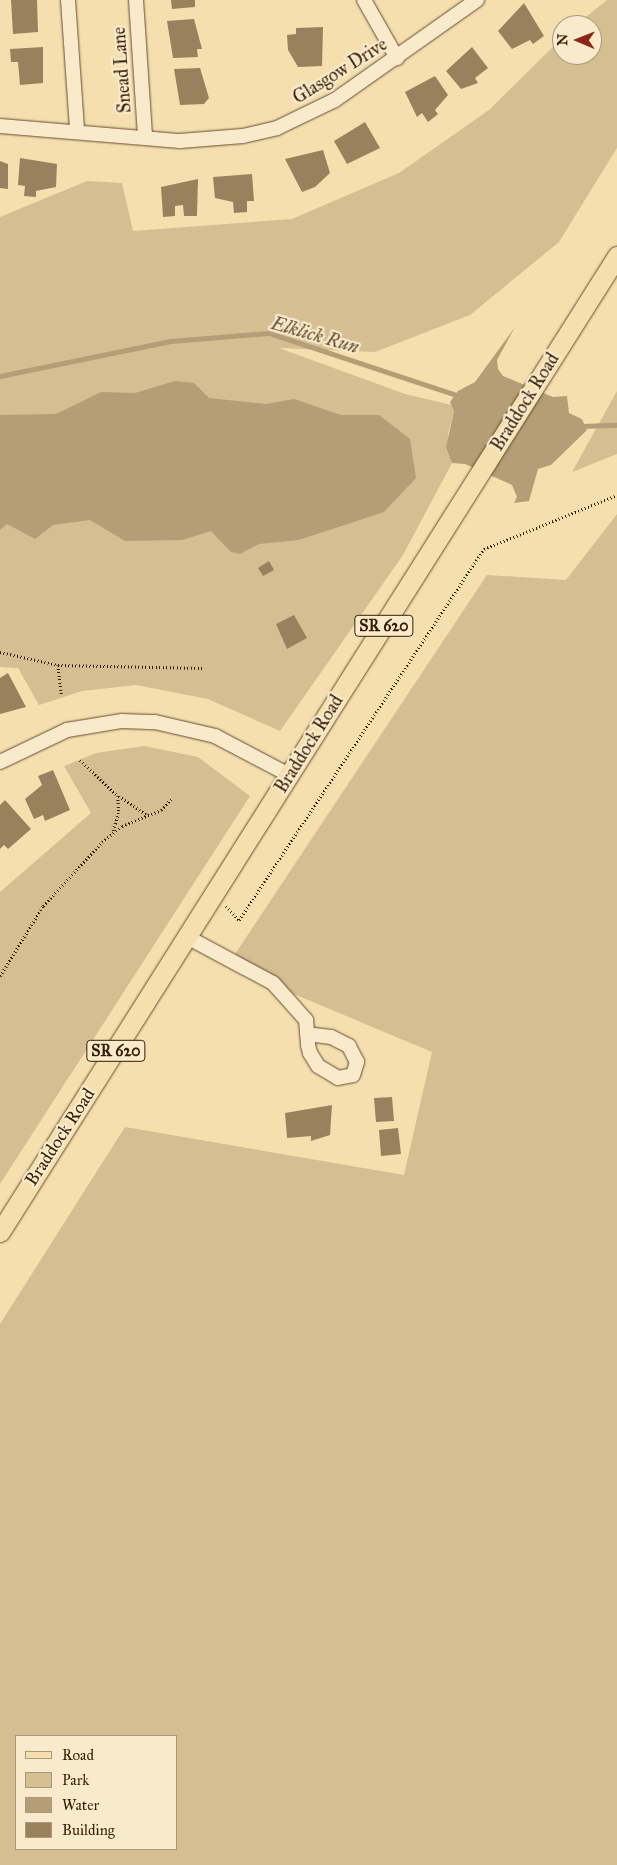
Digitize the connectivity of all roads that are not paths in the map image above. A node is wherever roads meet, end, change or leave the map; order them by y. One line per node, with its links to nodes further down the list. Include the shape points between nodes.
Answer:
1 (68, 0): 7 (street)
2 (136, 0): 8 (street, Snead Lane)
3 (364, 0): 5 (street)
4 (477, 0): 5 (street, Glasgow Drive)
5 (397, 58): 8 (street, Glasgow Drive, via 335,100 277,128 211,141)
6 (0, 126): 7 (street, Glasgow Drive)
7 (77, 130): 8 (street, Glasgow Drive)
8 (145, 137)
9 (617, 256): 11 (main road, Braddock Road / SR 620)
10 (0, 762): 11 (street, via 67,730 122,721 155,722 215,736)
11 (289, 775): 12 (main road, Braddock Road / SR 620)
12 (189, 938): 13 (street, via 273,983 295,1003 306,1020); 14 (main road, Braddock Road / SR 620)
13 (307, 1034)
14 (0, 1232)

